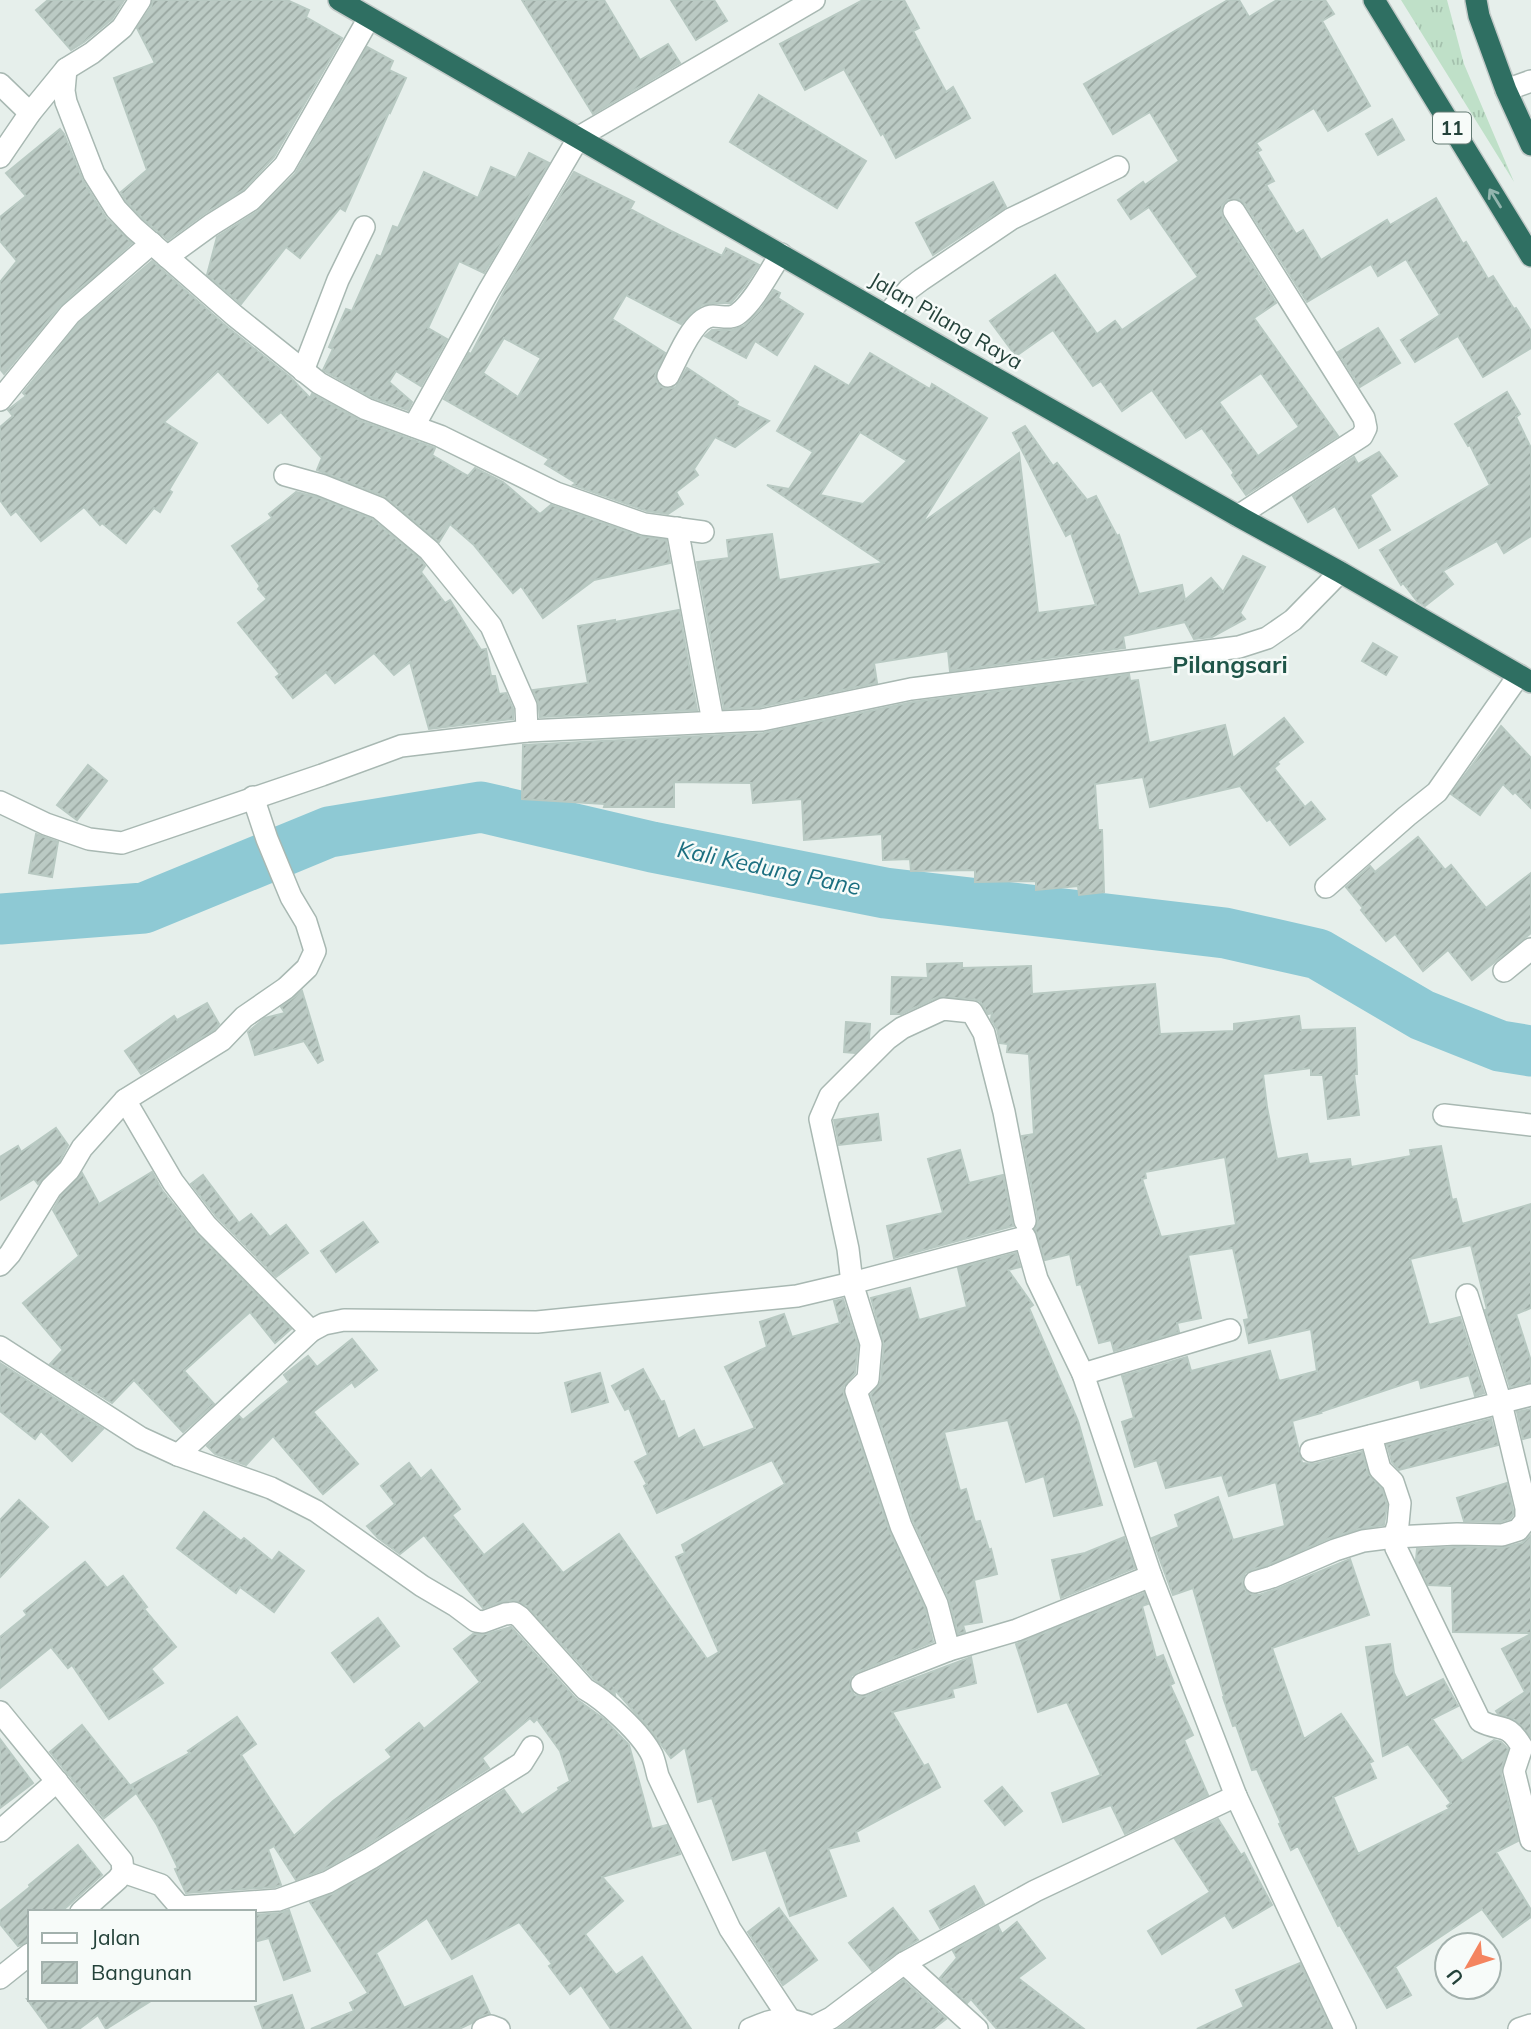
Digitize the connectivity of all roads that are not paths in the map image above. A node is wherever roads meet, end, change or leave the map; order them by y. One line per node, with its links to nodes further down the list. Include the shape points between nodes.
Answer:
1 (140, 0): 7 (street, via 122,28)
2 (339, 0): 6 (highway, Jalan Pilang Raya)
3 (814, 0): 12 (street)
4 (1374, 0): 20 (highway, 11, one-way to 4)
5 (1476, 0): 10 (highway)
6 (369, 18): 12 (highway, Jalan Pilang Raya); 18 (street, via 285,165 251,200)
7 (66, 69): 11 (street); 18 (street, via 66,102 94,174 116,209)
8 (1531, 81): 10 (street)
9 (0, 84): 11 (street)
10 (1506, 90): 13 (highway)
11 (30, 113): 14 (street)
12 (579, 137): 19 (highway, Jalan Pilang Raya); 25 (street)
13 (1531, 145)
14 (0, 157)
15 (1118, 167): 21 (street, via 1011,219 909,289)
16 (1234, 211): 27 (street, via 1366,428 1362,436)
17 (364, 227): 22 (street)
18 (159, 250): 22 (street); 24 (street, via 70,314)
19 (781, 254): 21 (highway, Jalan Pilang Raya); 23 (street, via 739,314 705,317 696,324)
20 (1531, 256)
21 (887, 316): 27 (highway, Jalan Pilang Raya)
22 (303, 371): 25 (street, via 366,409)
23 (668, 376)
24 (4, 386)
25 (414, 426): 28 (street, via 556,493 644,524)
26 (285, 475): 33 (street, via 379,508 429,550 491,626 526,706)
27 (1238, 516): 30 (highway, Jalan Pilang Raya)
28 (677, 528): 29 (street); 32 (street)
29 (703, 532)
30 (1340, 572): 31 (highway, Jalan Pilang Raya); 32 (street, via 1293,620 1267,638 1239,647 911,689 762,719)
31 (1525, 679): 36 (street, via 1437,792)
32 (713, 722): 33 (street)
33 (527, 731): 34 (street, via 401,746)
34 (253, 797): 35 (street, via 122,843 89,839); 39 (street, via 315,951 307,968 222,1040)
35 (0, 802)
36 (1326, 887)
37 (1531, 949): 38 (street)
38 (1504, 971)
39 (125, 1100): 43 (street, via 51,1188); 47 (street, via 173,1182 206,1225)
40 (1444, 1115): 41 (street)
41 (1531, 1125)
42 (1025, 1221): 44 (street, via 984,1033 972,1012 943,1009 887,1039 830,1097 820,1119)
43 (0, 1265)
44 (852, 1283): 47 (street, via 797,1296 537,1322 344,1320); 49 (street, via 1025,1237 1037,1279); 58 (street, via 871,1344 868,1379 856,1391 901,1526 937,1604)
45 (1467, 1295): 51 (street)
46 (1230, 1330): 49 (street)
47 (311, 1331): 54 (street)
48 (0, 1347): 54 (street, via 141,1438)
49 (1083, 1374): 56 (street)
50 (1531, 1395): 51 (street)
51 (1501, 1403): 52 (street); 55 (street, via 1526,1508 1526,1520 1518,1530 1502,1535)
52 (1371, 1436): 53 (street); 55 (street, via 1380,1469 1393,1482 1399,1503)
53 (1311, 1451)
54 (178, 1455): 71 (street, via 271,1488 316,1511 476,1621 505,1614 520,1617 652,1755 730,1929)
55 (1394, 1536): 57 (street, via 1335,1550); 65 (street, via 1480,1721 1505,1727 1522,1747 1514,1772)
56 (1151, 1576): 58 (street, via 1017,1630); 63 (street)
57 (1255, 1582)
58 (949, 1650): 59 (street)
59 (862, 1684)
60 (0, 1712): 62 (street)
61 (532, 1747): 66 (street, via 522,1763 371,1858 328,1882 278,1900 180,1907 161,1885)
62 (57, 1781): 64 (street); 66 (street)
63 (1236, 1796): 69 (street, via 1035,1891); 77 (street)
64 (0, 1831)
65 (1531, 1840)
66 (122, 1866): 67 (street, via 118,1879)
67 (83, 1910)
68 (28, 1956): 70 (street)
69 (904, 1963): 71 (street, via 831,2018 813,2027); 76 (street)
70 (0, 1978)
71 (793, 2024): 75 (street, via 776,2020)
72 (1531, 2025): 78 (street)
73 (483, 2029): 74 (street)
74 (499, 2029)
75 (750, 2029)
76 (977, 2029)
77 (1345, 2029)
78 (1519, 2029)

